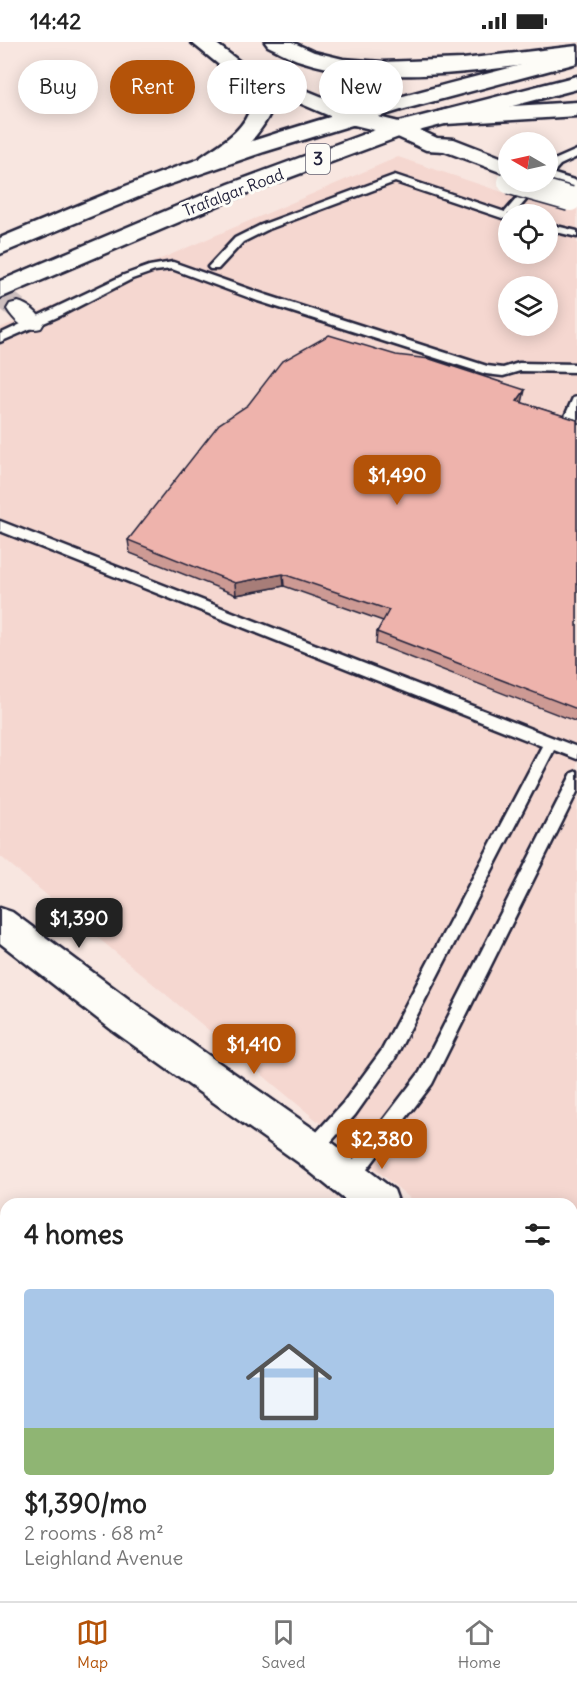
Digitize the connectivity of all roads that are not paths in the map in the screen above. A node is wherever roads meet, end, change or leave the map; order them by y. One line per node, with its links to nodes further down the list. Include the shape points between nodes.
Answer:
1 (201, 42): 5 (main road)
2 (276, 42): 3 (main road, via 295,54 365,69 414,69)
3 (577, 52)
4 (577, 57): 11 (main road, Trafalgar Road / 3, via 444,90)
5 (225, 60)
6 (577, 82): 10 (main road, Trafalgar Road / 3)
7 (307, 98): 11 (main road)
8 (577, 109): 10 (main road)
9 (261, 114): 14 (main road, via 248,132)
10 (446, 117): 12 (main road, Trafalgar Road / 3)
11 (354, 118): 12 (main road); 14 (main road, Trafalgar Road / 3)
12 (399, 129): 16 (main road, via 434,145 438,153); 27 (main road, Trafalgar Road / 3, via 237,189)
13 (577, 153): 15 (lane)
14 (209, 162): 25 (main road, Trafalgar Road / 3)
15 (558, 162)
16 (498, 172)
17 (558, 185): 20 (main road)
18 (558, 189): 20 (main road, bridge)
19 (529, 192): 21 (lane)
20 (575, 194)
21 (519, 204)
22 (498, 213): 26 (lane, via 394,178 239,240)
23 (558, 229): 24 (lane)
24 (577, 234)
25 (0, 247)
26 (214, 267)
27 (0, 290)
28 (0, 338): 29 (lane, via 26,316 153,268 173,266 486,370)
29 (577, 368)
30 (577, 401): 31 (lane, via 571,416)
31 (577, 418)
32 (0, 526): 33 (lane)
33 (551, 743): 34 (lane); 37 (lane, via 388,1055 349,1109)
34 (577, 753)
35 (577, 777): 38 (lane, via 426,1078)
36 (0, 923): 37 (main road, via 125,1018)
37 (312, 1150): 38 (main road)
38 (349, 1179): 39 (main road)
39 (373, 1198)

